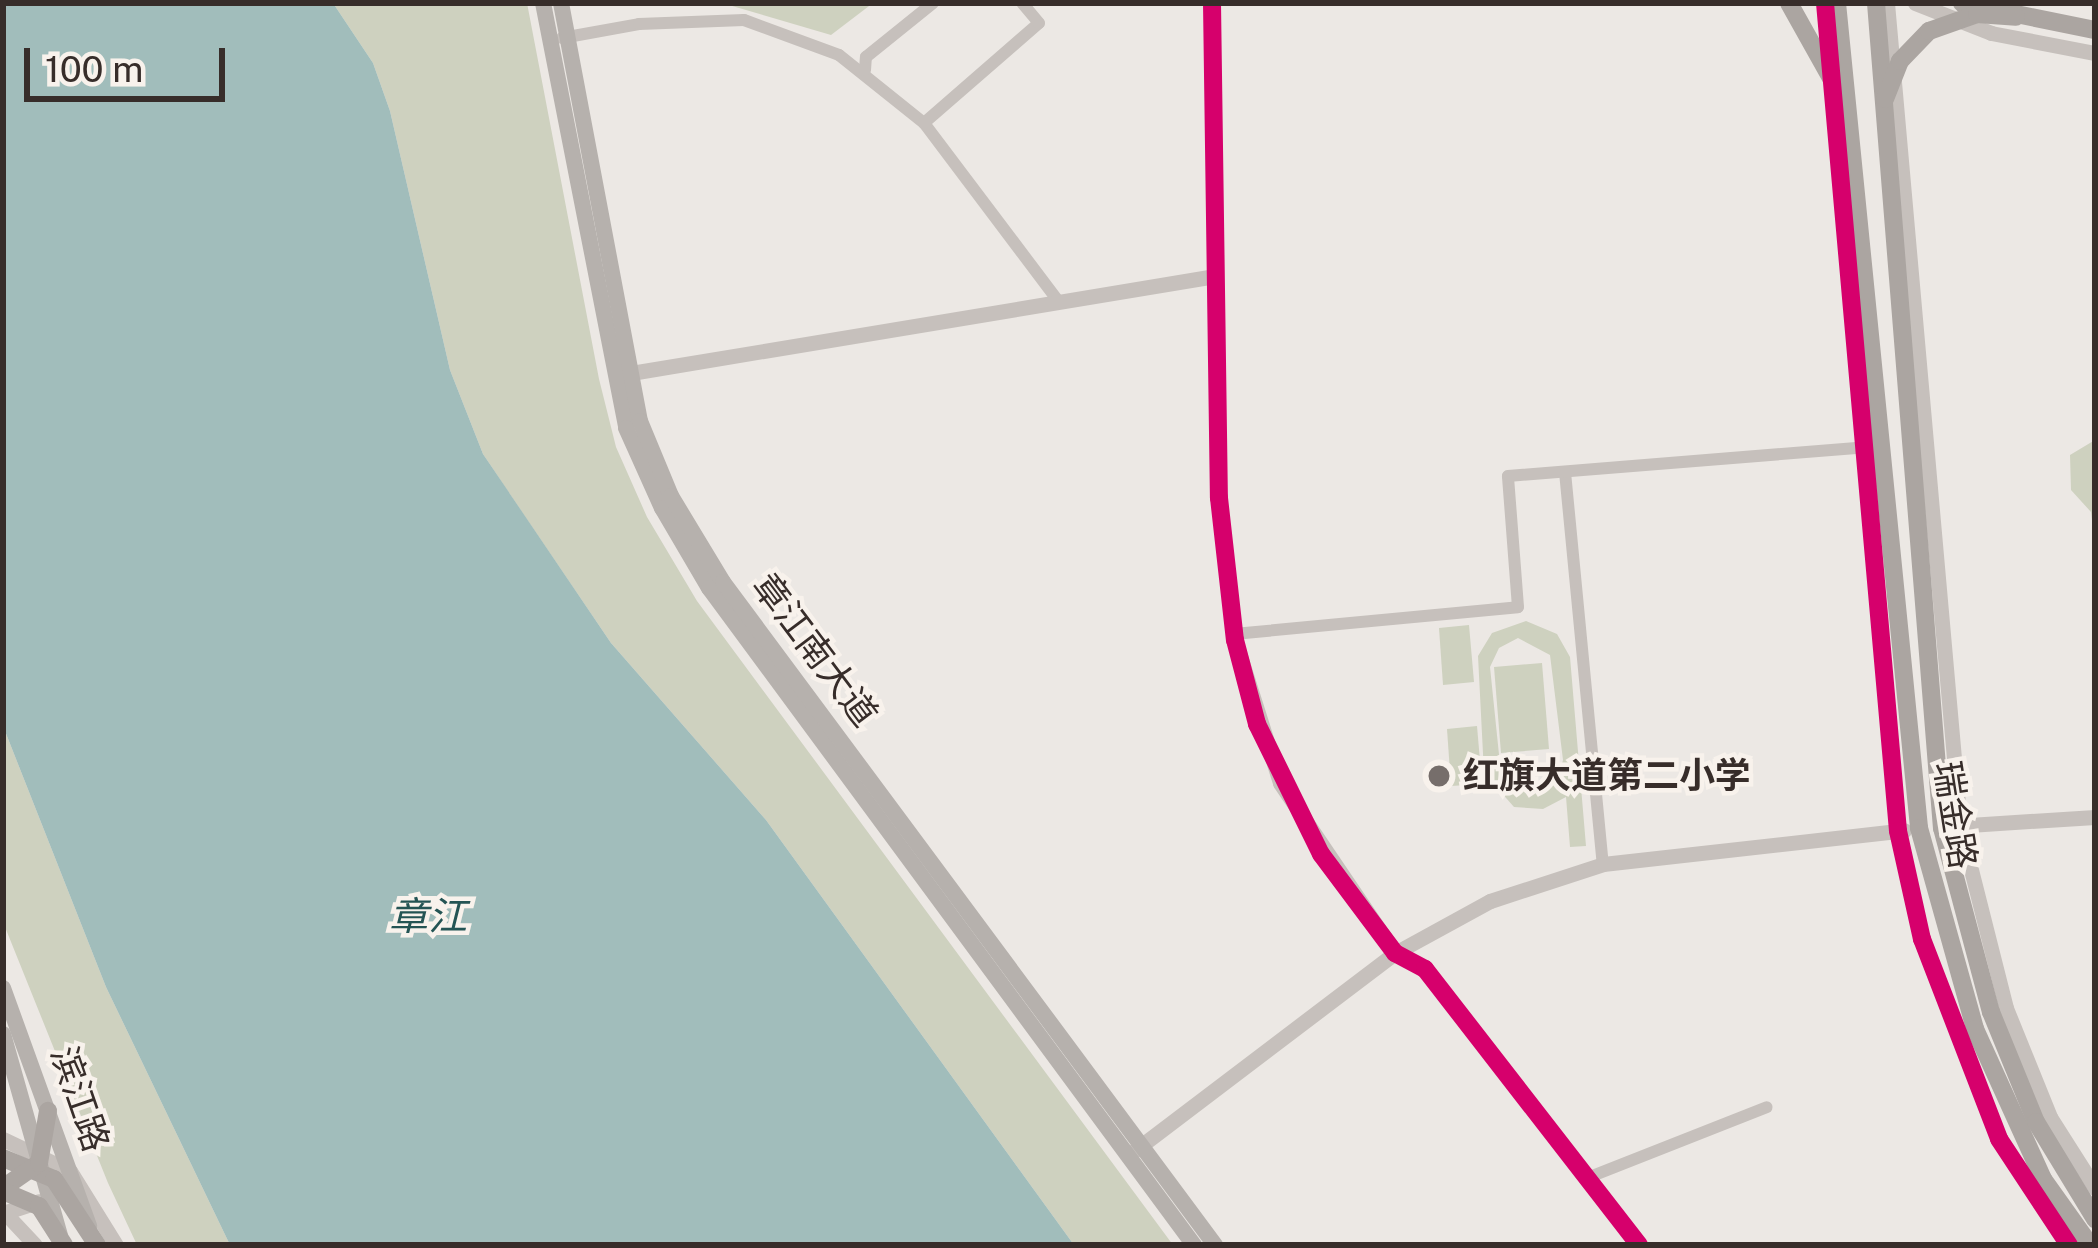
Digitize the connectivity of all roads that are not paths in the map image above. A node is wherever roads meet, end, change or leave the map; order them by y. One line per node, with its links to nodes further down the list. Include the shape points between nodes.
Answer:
1 (543, 3): 15 (main road, 章江南大道)
2 (561, 3): 15 (main road, 章江南大道)
3 (934, 3): 18 (street, via 866,57)
4 (1022, 3): 20 (street, via 1039,23)
5 (1212, 3): 23 (street)
6 (1789, 3): 17 (main road)
7 (1826, 3): 17 (street)
8 (1837, 3): 21 (main road, 瑞金路)
9 (1876, 3): 22 (main road, 瑞金路)
10 (1887, 3): 19 (street)
11 (1916, 3): 12 (street)
12 (1960, 10): 13 (main road); 16 (street, via 1990,33); 19 (main road, via 1918,40)
13 (2023, 13): 14 (main road)
14 (2095, 30)
15 (558, 39): 18 (street, via 679,20 744,20 802,36); 25 (main road, 章江南大道); 40 (main road, 章江南大道, via 626,428 653,490 709,587)
16 (2095, 53)
17 (1830, 68): 21 (main road); 26 (street)
18 (865, 70): 20 (street)
19 (1893, 74): 22 (main road); 30 (street)
20 (924, 123): 24 (street)
21 (1856, 134): 26 (main road, 瑞金路)
22 (1881, 134): 30 (main road, 瑞金路)
23 (1215, 276): 24 (street); 28 (street, via 1219,498)
24 (1059, 302): 25 (street)
25 (631, 373): 40 (main road, 章江南大道, via 650,451 723,582)
26 (1875, 447): 27 (street); 31 (main road, 瑞金路); 32 (street)
27 (1565, 472): 28 (street, via 1508,476 1518,607); 33 (street)
28 (1234, 634): 34 (street, via 1280,783)
29 (2095, 817): 30 (street)
30 (1951, 827): 44 (street, via 2006,1008 2050,1117); 47 (main road, 瑞金路, via 1991,1012 2036,1122)
31 (1919, 828): 32 (street); 56 (main road, 瑞金路, via 1972,1022 2042,1179)
32 (1898, 831): 33 (street); 55 (street, via 1922,940 1999,1138)
33 (1603, 864): 34 (street, via 1490,901)
34 (1395, 953): 40 (street); 43 (street, via 1425,969)
35 (3, 988): 38 (main road, 滨江路)
36 (3, 1034): 42 (main road, 滨江路)
37 (1767, 1107): 43 (street)
38 (49, 1111): 42 (main road)
39 (3, 1138): 42 (street)
40 (1134, 1151): 52 (main road, 章江南大道); 53 (main road, 章江南大道)
41 (3, 1158): 42 (main road)
42 (48, 1169): 45 (main road); 45 (main road); 46 (street); 48 (main road); 49 (main road); 51 (street)
43 (1588, 1178): 54 (street)
44 (2095, 1188)
45 (3, 1189)
46 (3, 1214): 50 (street, via 22,1223)
47 (2095, 1219)
48 (94, 1239)
49 (63, 1241)
50 (35, 1245)
51 (116, 1245)
52 (1194, 1245)
53 (1215, 1245)
54 (1639, 1245)
55 (2069, 1245)
56 (2090, 1245)

